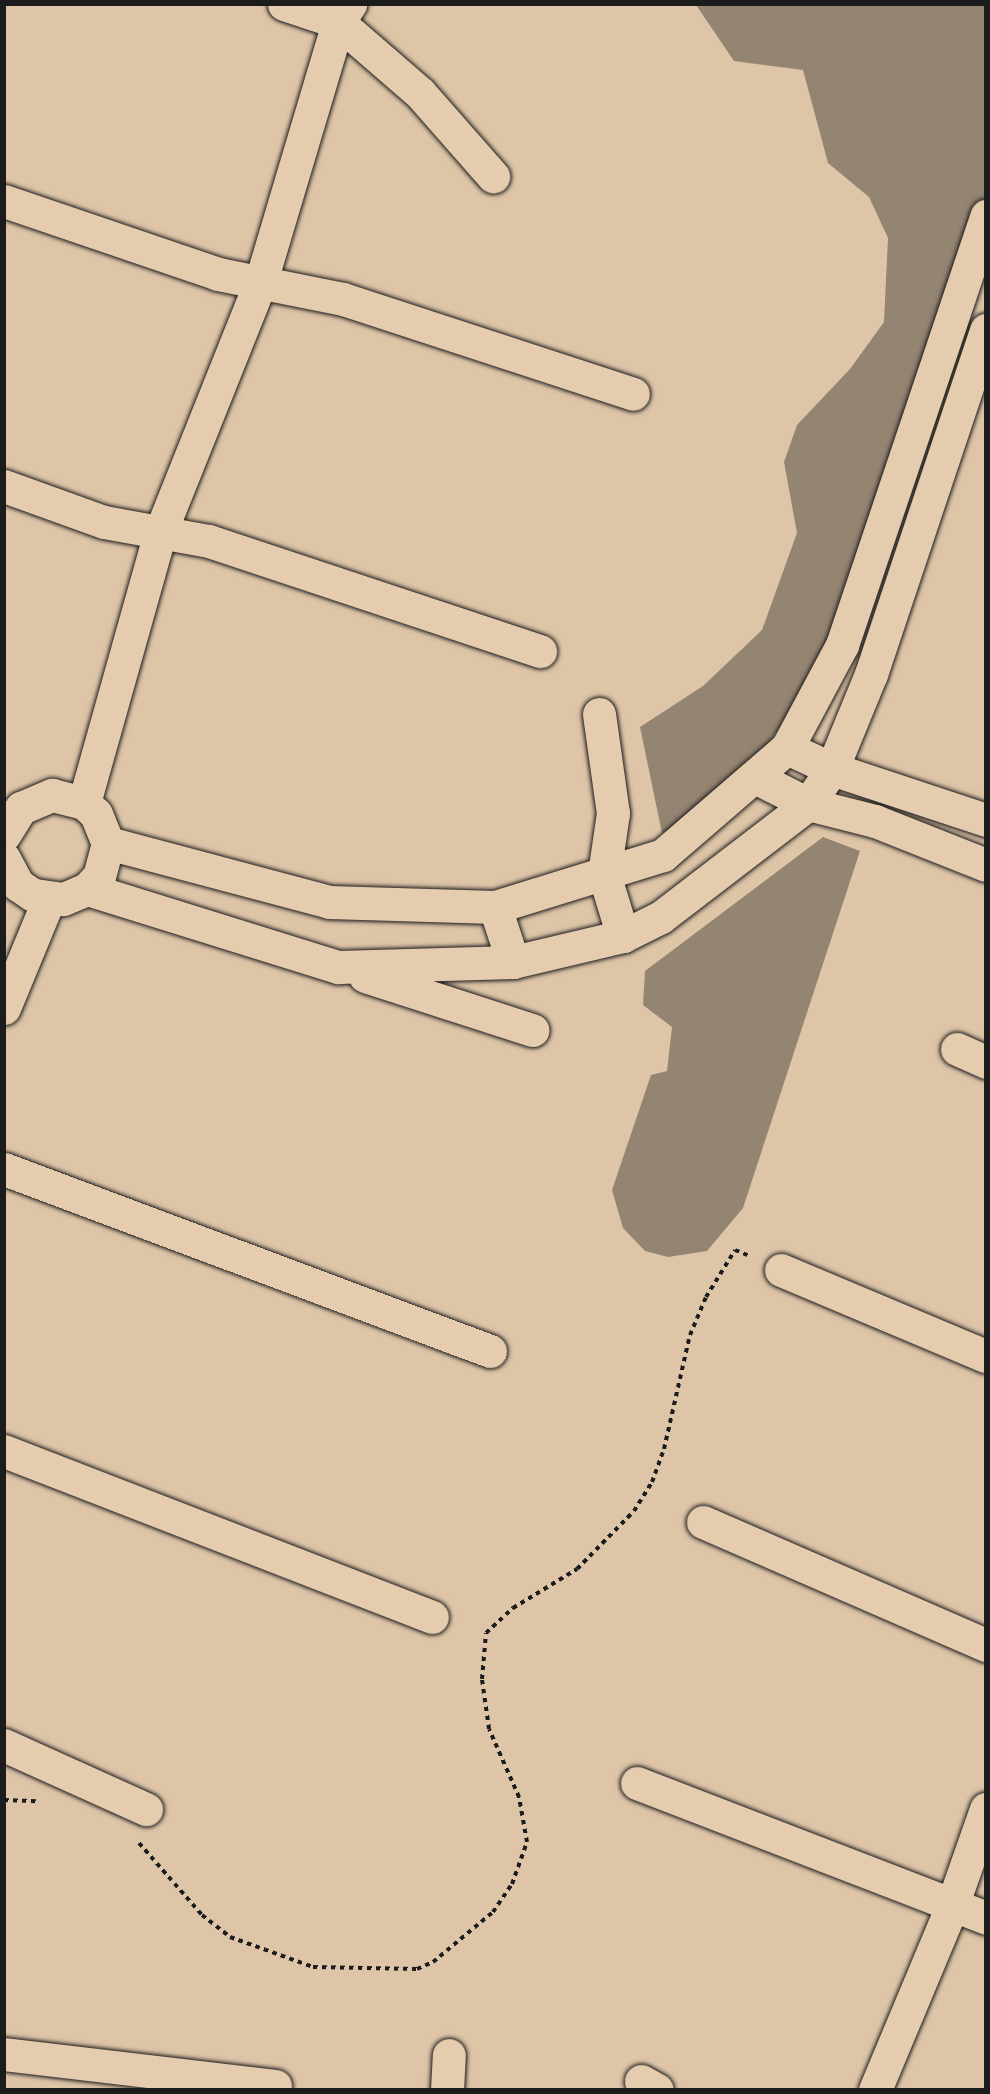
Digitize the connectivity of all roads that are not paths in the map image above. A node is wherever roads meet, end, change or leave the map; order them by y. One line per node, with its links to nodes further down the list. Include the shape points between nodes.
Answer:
1 (284, 4): 2 (street)
2 (344, 13): 3 (street); 6 (street)
3 (493, 176)
4 (4, 201): 6 (street, via 218,274)
5 (986, 216): 13 (street, via 842,645)
6 (261, 281): 8 (street, via 344,299); 10 (street)
7 (986, 330): 14 (street, via 871,674)
8 (633, 394)
9 (4, 486): 10 (street, via 104,522)
10 (160, 533): 11 (street, via 209,541); 16 (street)
11 (540, 651)
12 (599, 714): 23 (street, via 613,813)
13 (787, 748): 14 (street); 15 (street)
14 (832, 769): 17 (street); 18 (street)
15 (757, 778): 17 (street); 23 (street, via 663,855)
16 (84, 803): 19 (street, via 52,795 35,799 15,815); 20 (street, via 96,814)
17 (808, 804): 22 (street, via 875,821); 27 (street, via 661,917)
18 (986, 820)
19 (4, 835)
20 (108, 843): 24 (street, via 106,861); 26 (street, via 330,902)
21 (4, 859): 25 (street, via 18,885)
22 (986, 865)
23 (604, 874): 26 (street); 27 (street)
24 (87, 889): 25 (street); 29 (street)
25 (49, 900): 30 (street)
26 (495, 907): 28 (street)
27 (623, 936): 28 (street)
28 (513, 962): 29 (street)
29 (338, 967): 31 (street)
30 (4, 1008)
31 (532, 1030)
32 (4, 1169): 34 (street)
33 (781, 1270): 35 (street)
34 (490, 1351)
35 (986, 1356)
36 (4, 1451): 38 (street)
37 (703, 1522): 39 (street)
38 (432, 1617)
39 (986, 1645)
40 (4, 1745): 42 (street)
41 (637, 1783): 44 (street)
42 (146, 1809)
43 (986, 1809): 44 (street)
44 (952, 1906): 45 (street); 50 (street)
45 (986, 1918)
46 (4, 2054): 48 (street)
47 (449, 2055): 49 (street)
48 (275, 2086)
49 (447, 2090)
50 (875, 2090)

